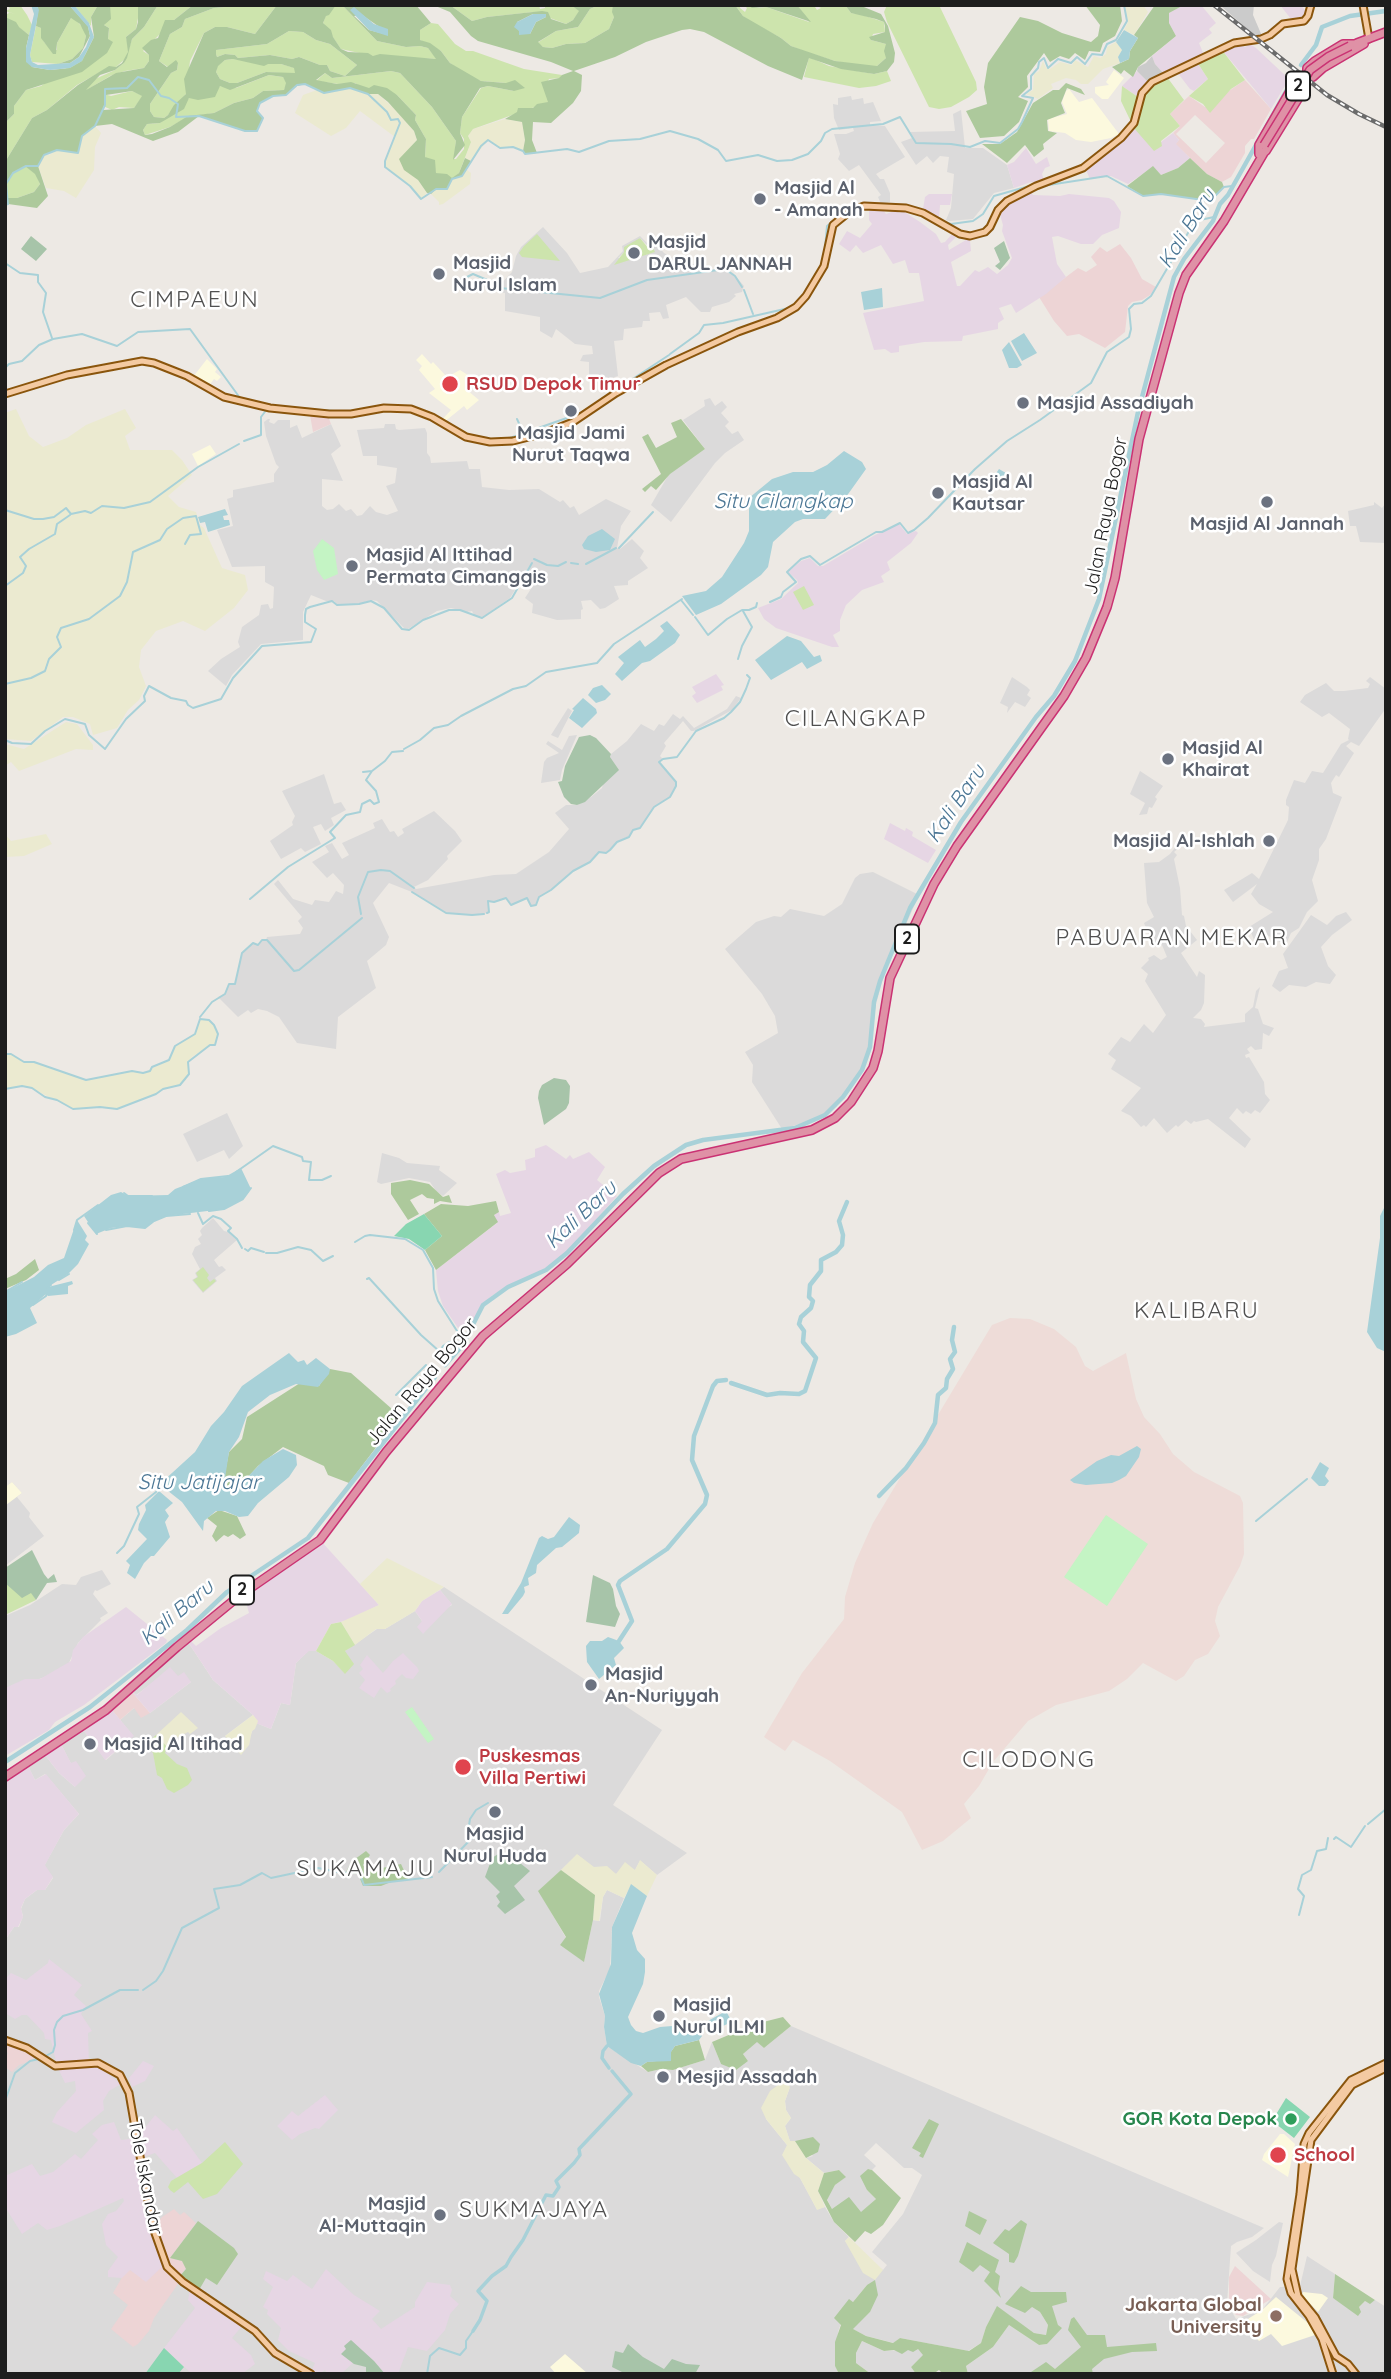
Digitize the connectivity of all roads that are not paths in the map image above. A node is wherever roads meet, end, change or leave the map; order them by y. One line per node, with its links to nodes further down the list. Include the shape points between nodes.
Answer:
1 (1311, 5): 7 (main road, via 1304,21 1283,24 1261,39 1234,43 1152,82 1142,93 1134,123 1121,138 1091,163 1007,201 985,232 956,233 910,209 854,209 833,225 824,266 796,307 653,372 561,428 490,442 466,438 411,409 329,414 291,411 219,395 187,376 142,361 67,375)
2 (1362, 11): 4 (main road)
3 (1386, 33): 4 (highway, Jalan Raya Bogor / 2); 4 (highway, Jalan Raya Bogor / 2)
4 (1369, 38): 5 (highway, Jalan Raya Bogor / 2); 5 (highway, via 1313,77 1307,72 1315,61 1343,44)
5 (1352, 47): 6 (highway, Jalan Raya Bogor / 2, bridge, via 1310,70)
6 (1261, 154): 6 (highway, via 1259,145 1296,81 1301,81 1306,86); 8 (highway, Jalan Raya Bogor / 2, via 1181,280 1139,431 1110,585 1080,665 932,883 887,977 876,1050 867,1075 845,1105 811,1128 681,1159 659,1173 567,1264 483,1336 386,1451 320,1540 239,1596 111,1707)
7 (5, 394)
8 (5, 1775)
9 (5, 2040): 15 (main road, Tole Iskandar, via 57,2066 100,2063 121,2076 129,2093 152,2225 167,2267 256,2331 278,2356)
10 (1386, 2066): 11 (main road, via 1352,2085)
11 (1318, 2125): 12 (main road, via 1309,2145 1292,2269 1298,2296); 14 (main road, via 1304,2144 1287,2279 1291,2293 1322,2339)
12 (1343, 2361): 13 (main road); 14 (main road, via 1336,2363)
13 (1354, 2372)
14 (1333, 2373)
15 (311, 2374)

